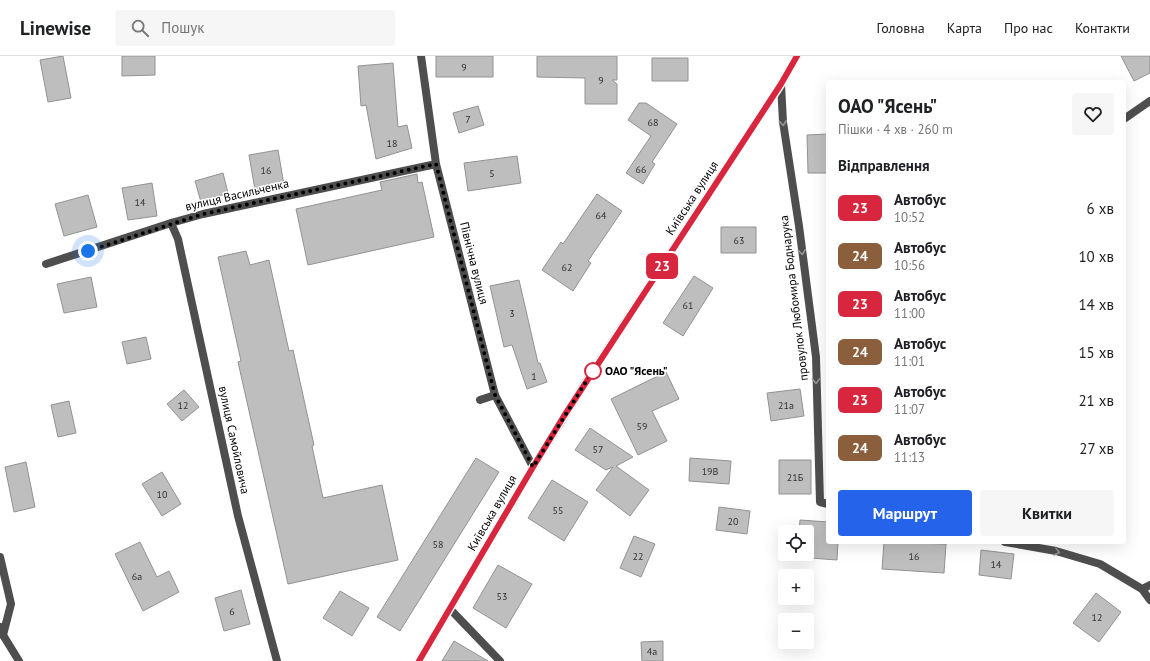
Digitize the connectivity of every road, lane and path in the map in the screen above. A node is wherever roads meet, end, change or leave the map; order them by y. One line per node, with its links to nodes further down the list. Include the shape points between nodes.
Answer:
1 (421, 56): 6 (street, Північна вулиця)
2 (794, 57): 3 (main road, Київська вулиця)
3 (781, 84): 11 (main road, Київська вулиця, via 584,384); 12 (street, провулок Любомира Боднарука, one-way to 12, via 783,122 816,357 820,502)
4 (1150, 101): 5 (street)
5 (1126, 118)
6 (436, 164): 7 (street, вулиця Васильченка); 9 (street, Північна вулиця)
7 (171, 223): 8 (street, вулиця Васильченка); 21 (street, вулиця Самойловича, via 178,239 238,516)
8 (46, 264)
9 (495, 395): 10 (street); 11 (street, Північна вулиця)
10 (480, 400)
11 (533, 467): 18 (main road, Київська вулиця)
12 (826, 504)
13 (1016, 544): 16 (street, one-way to 16, via 1056,551 1100,564)
14 (0, 557): 19 (street, via 11,604)
15 (1150, 585): 16 (street)
16 (1142, 589): 17 (street)
17 (1150, 600)
18 (450, 608): 22 (main road, Київська вулиця); 23 (street)
19 (1, 631): 20 (street)
20 (19, 661)
21 (277, 661)
22 (419, 661)
23 (500, 661)

